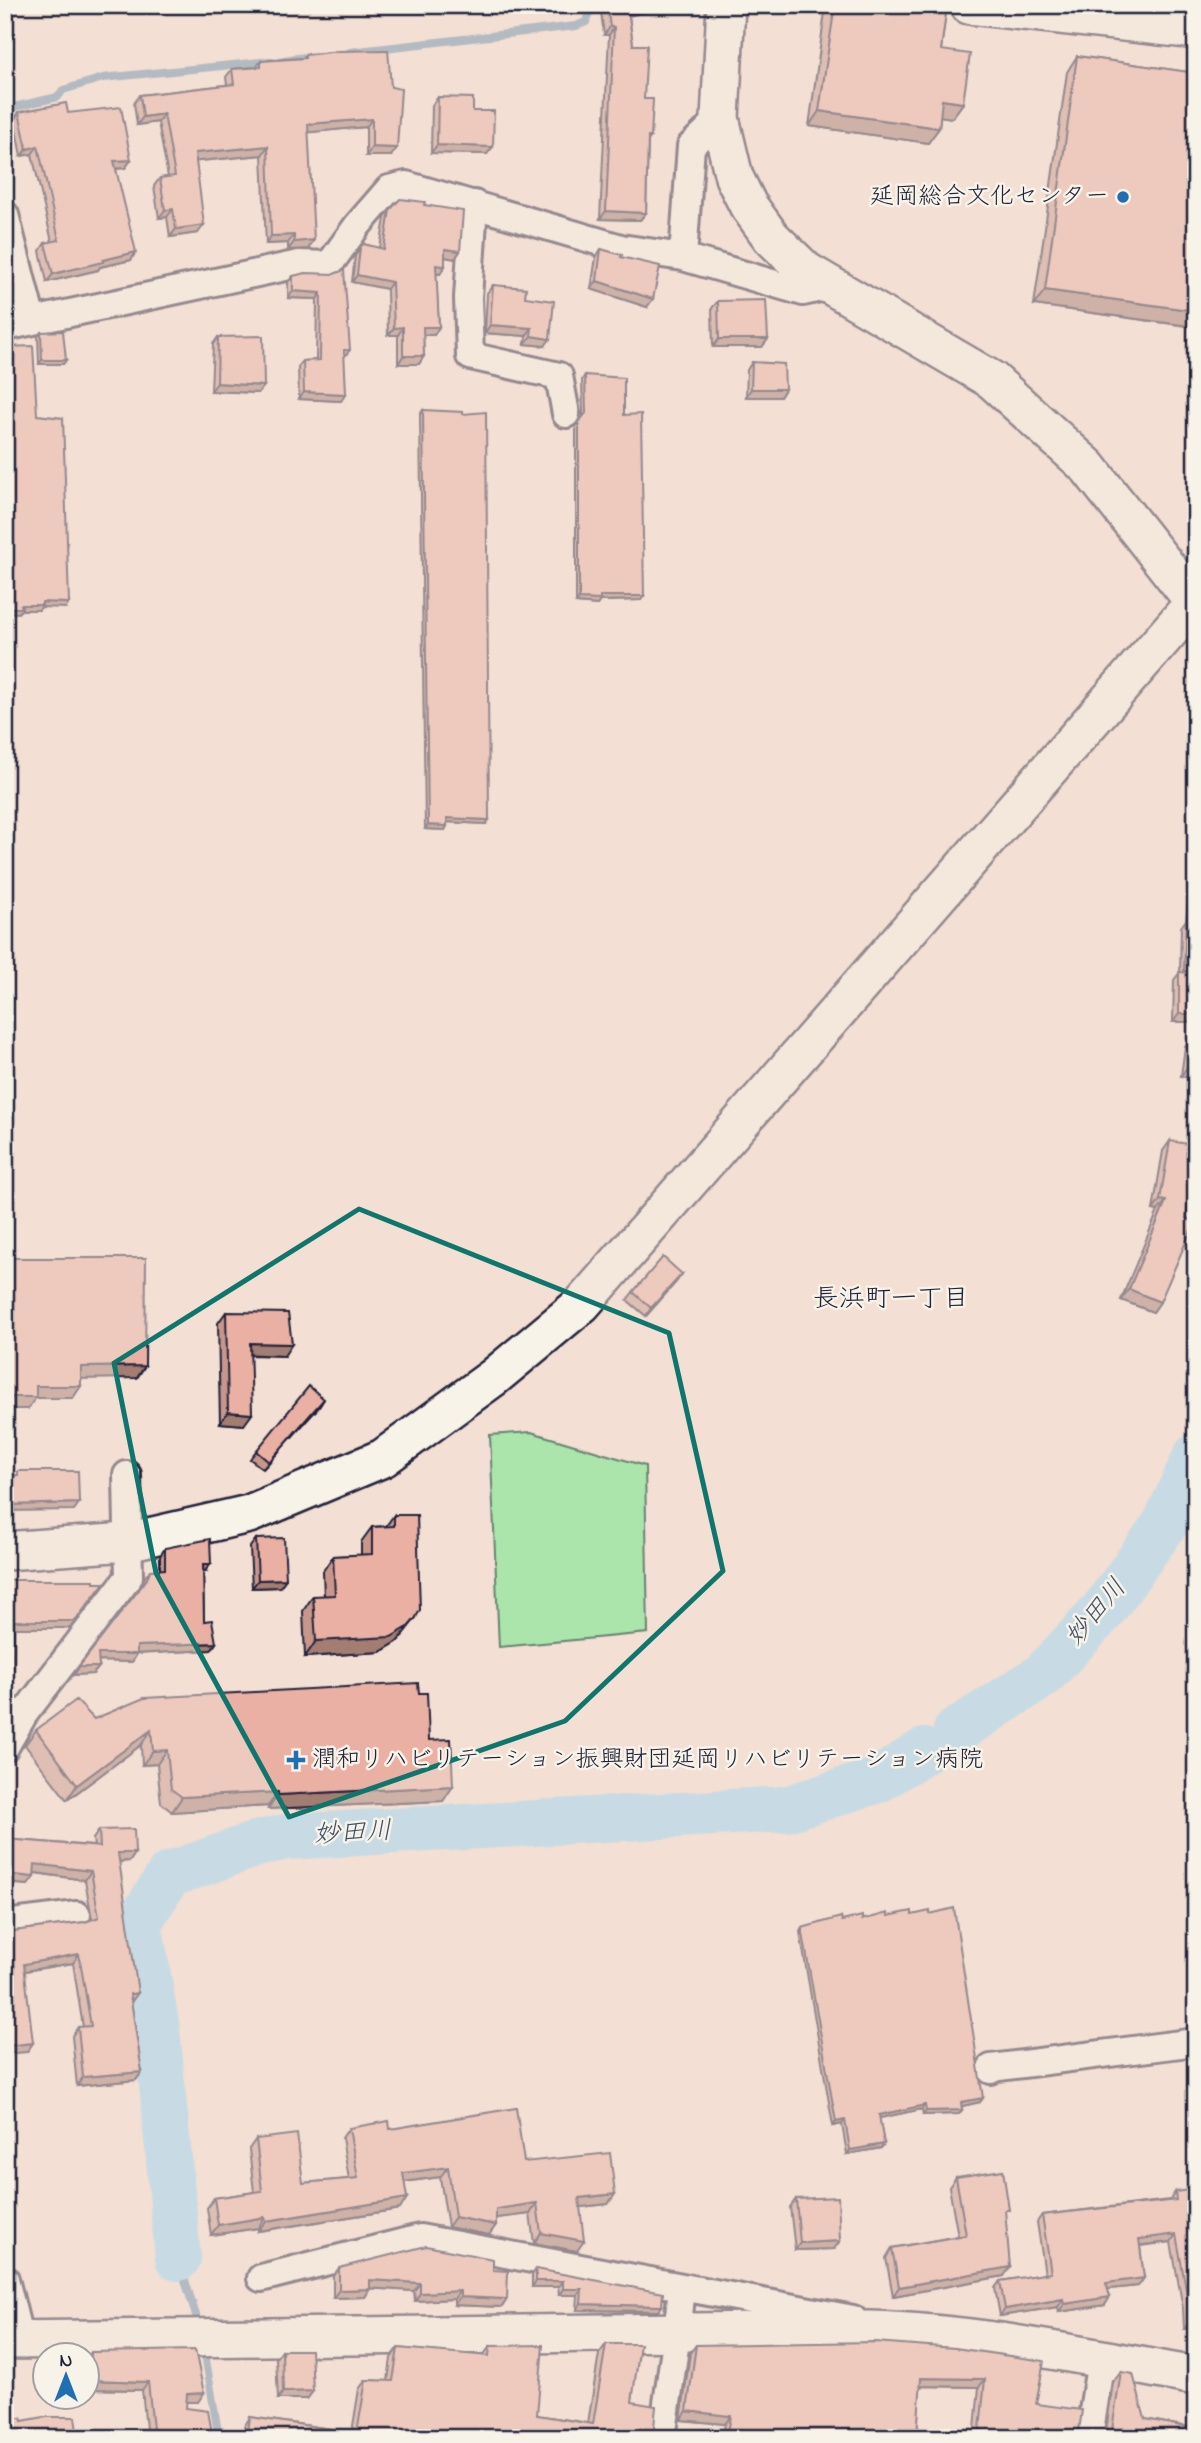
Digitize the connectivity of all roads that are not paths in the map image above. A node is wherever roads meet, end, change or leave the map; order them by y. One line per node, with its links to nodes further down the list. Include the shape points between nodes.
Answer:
1 (726, 5): 4 (street)
2 (969, 5): 3 (street)
3 (1196, 30)
4 (720, 118): 7 (street, via 691,146); 8 (street, via 734,177 748,205 771,237)
5 (474, 204): 7 (street, via 621,248); 9 (street, via 406,185 388,189 329,265 299,264); 11 (street, via 468,298 470,356 559,376)
6 (5, 215): 9 (street)
7 (683, 257): 8 (street, via 803,292)
8 (829, 286): 12 (street, via 992,380 1088,467)
9 (32, 321): 10 (street)
10 (5, 327)
11 (566, 414)
12 (1195, 603): 14 (street, via 582,1304 494,1377 383,1458 248,1514)
13 (127, 1475): 14 (street)
14 (127, 1542): 15 (street); 16 (street, via 129,1577 23,1714)
15 (5, 1551)
16 (5, 1746)
17 (77, 1915): 18 (street)
18 (5, 1924)
19 (1196, 2042): 20 (street)
20 (991, 2070)
21 (261, 2278): 23 (street, via 421,2238)
22 (5, 2279): 26 (street)
23 (682, 2287): 24 (street); 25 (street)
24 (921, 2332): 25 (street); 27 (street)
25 (677, 2334): 26 (street); 29 (street)
26 (13, 2340)
27 (1101, 2359): 28 (street); 30 (street)
28 (1196, 2376)
29 (662, 2438)
30 (1089, 2438)

